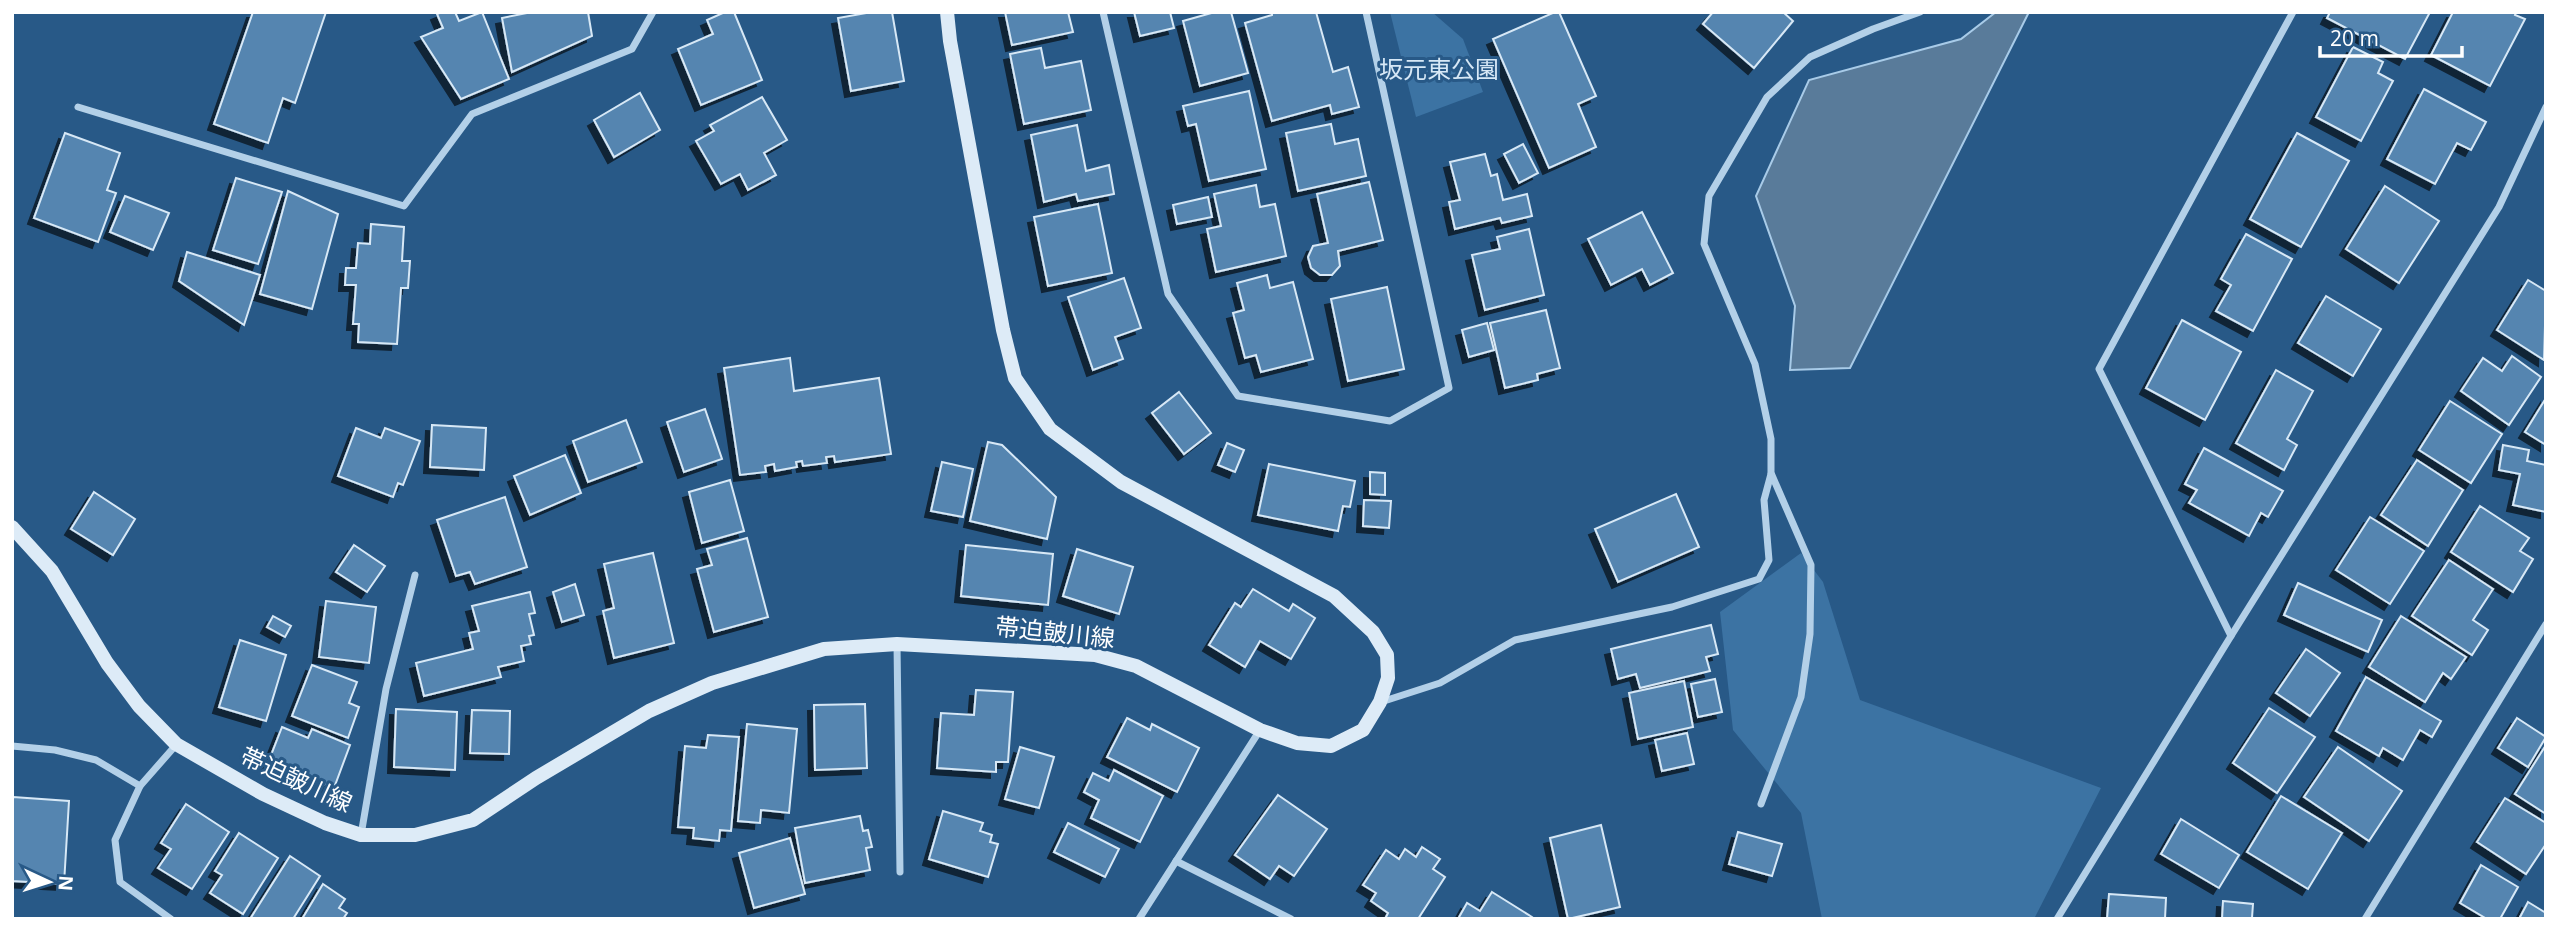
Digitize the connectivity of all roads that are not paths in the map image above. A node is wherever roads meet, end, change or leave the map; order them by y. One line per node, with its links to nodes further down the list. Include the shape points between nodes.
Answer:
1 (653, 12): 7 (street, via 632,49 472,114 404,206)
2 (947, 12): 15 (street, 帯迫皷川線, via 1015,378 1050,429 1121,482 1334,596 1373,632 1387,655 1388,678)
3 (1103, 12): 4 (street, via 1168,294 1238,396 1391,421 1449,388)
4 (1366, 12)
5 (1920, 12): 9 (street, via 1810,57 1767,97 1709,196 1704,244 1755,364 1769,429)
6 (2293, 12): 13 (street, via 2099,369)
7 (78, 107)
8 (2546, 107): 13 (street, via 2499,207)
9 (1771, 473): 15 (street, via 1764,500 1769,560 1759,579 1672,607 1515,640 1440,683); 20 (street, via 1811,565 1810,634 1801,696)
10 (12, 527): 17 (street, 帯迫皷川線, via 52,571 107,663 139,706)
11 (415, 575): 21 (street, via 386,689)
12 (2546, 624): 28 (street)
13 (2231, 636): 27 (street)
14 (897, 643): 16 (street, 帯迫皷川線, via 1095,655 1136,666); 21 (street, 帯迫皷川線, via 824,649 712,683 649,712 473,820 415,835); 23 (street)
15 (1380, 702): 16 (street, 帯迫皷川線, via 1363,730 1331,746 1297,743)
16 (1261, 730): 22 (street)
17 (176, 744): 19 (street); 21 (street, 帯迫皷川線, via 263,794)
18 (12, 746): 19 (street, via 96,760)
19 (140, 786): 24 (street, via 115,840 120,882)
20 (1761, 804)
21 (361, 835)
22 (1176, 861): 25 (street); 26 (street)
23 (900, 872)
24 (170, 919)
25 (1139, 919)
26 (1291, 919)
27 (2057, 919)
28 (2365, 919)

